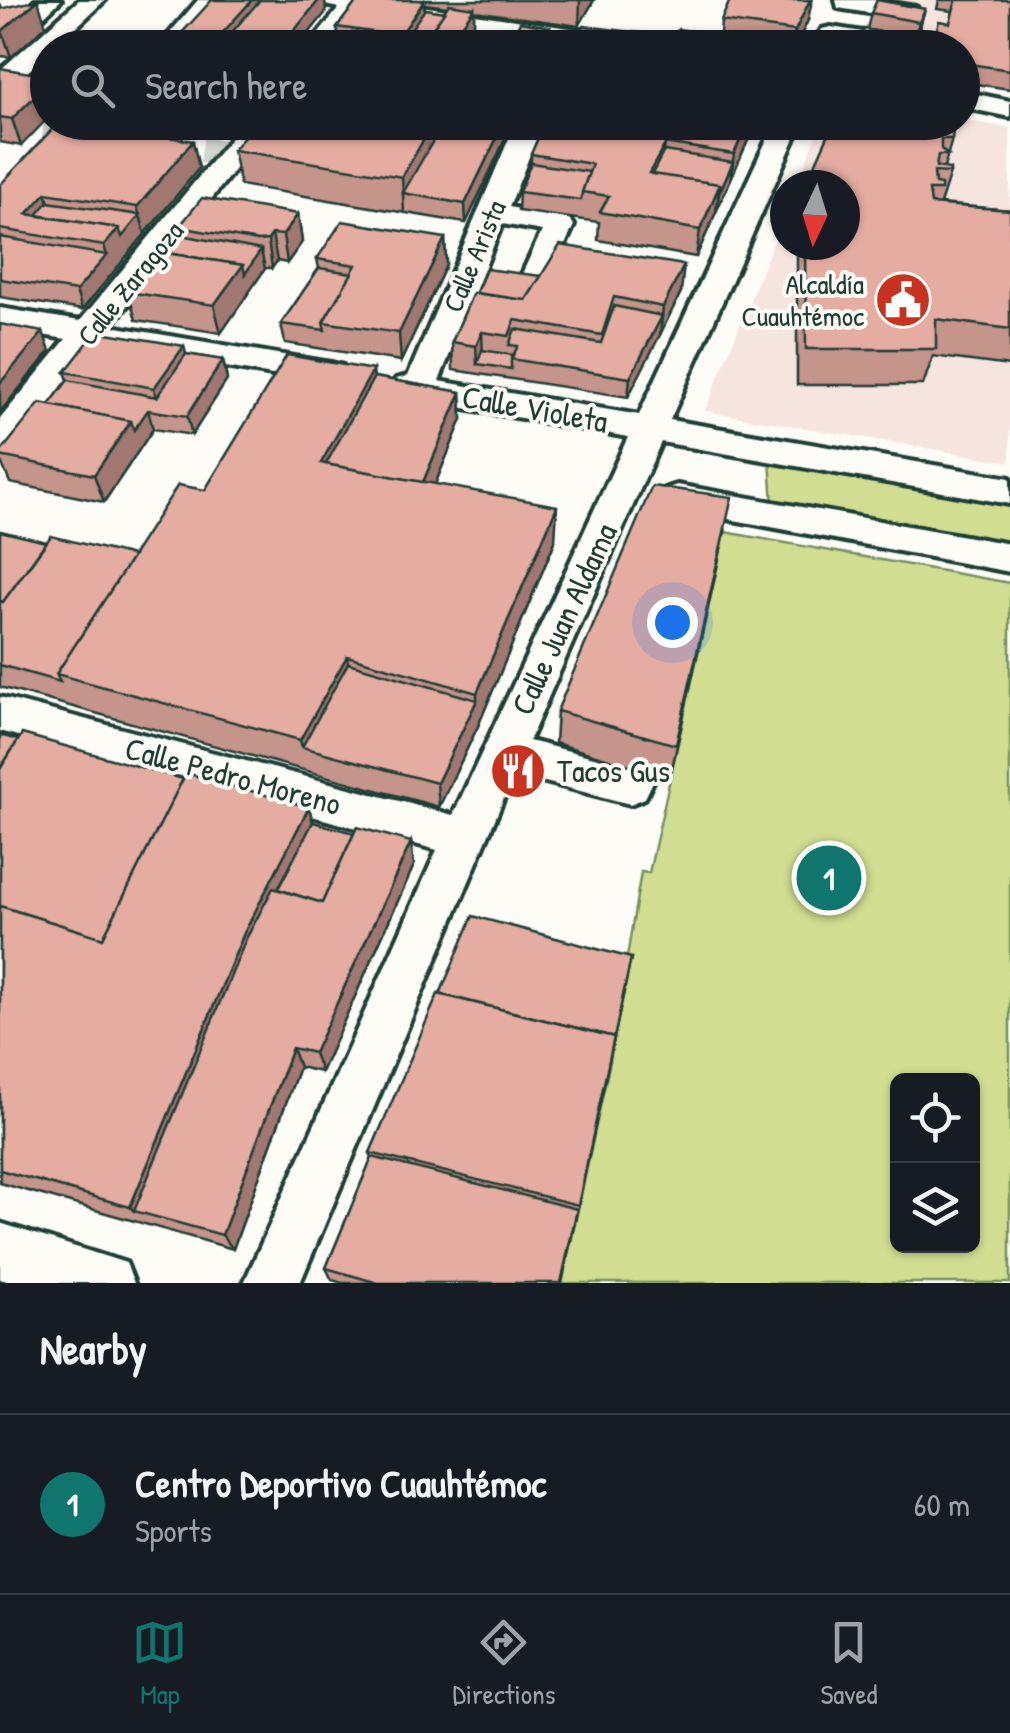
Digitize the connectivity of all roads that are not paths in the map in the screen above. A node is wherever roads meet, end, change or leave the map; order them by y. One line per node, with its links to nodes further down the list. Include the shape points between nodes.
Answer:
1 (5, 0): 6 (street)
2 (93, 0): 8 (street)
3 (211, 0): 9 (street)
4 (349, 1): 10 (street); 11 (street)
5 (847, 2): 12 (street); 13 (street, via 908,12)
6 (46, 3): 7 (street)
7 (19, 27)
8 (59, 30)
9 (184, 30)
10 (330, 30)
11 (508, 30)
12 (833, 30)
13 (900, 30)
14 (30, 56): 15 (street)
15 (0, 83)
16 (980, 103): 17 (street)
17 (1010, 108)
18 (245, 140): 24 (street, Calle Zaragoza)
19 (522, 140): 21 (street, Calle Arista)
20 (778, 140): 26 (street, Calle Juan Aldama, via 701,272)
21 (492, 213): 22 (street, via 559,225); 25 (street, Calle Arista)
22 (536, 276)
23 (0, 318): 24 (street, Calle Violeta)
24 (91, 333): 25 (street, Calle Violeta); 27 (street, Calle Zaragoza)
25 (419, 389): 26 (street, Calle Violeta)
26 (648, 428): 28 (street, Calle Violeta); 29 (street, Calle Juan Aldama)
27 (0, 442)
28 (745, 446): 30 (street, Calle Violeta); 31 (street, via 722,470 722,485)
29 (624, 488): 31 (street); 34 (street, Calle Juan Aldama)
30 (1010, 491)
31 (746, 511): 32 (street)
32 (1010, 558)
33 (0, 714): 36 (street, Calle Pedro Moreno)
34 (502, 753): 35 (street, via 630,785); 36 (street, Calle Juan Aldama)
35 (638, 769)
36 (466, 838): 39 (street, Calle Juan Aldama)
37 (0, 1251): 38 (street)
38 (106, 1283)
39 (272, 1283)

